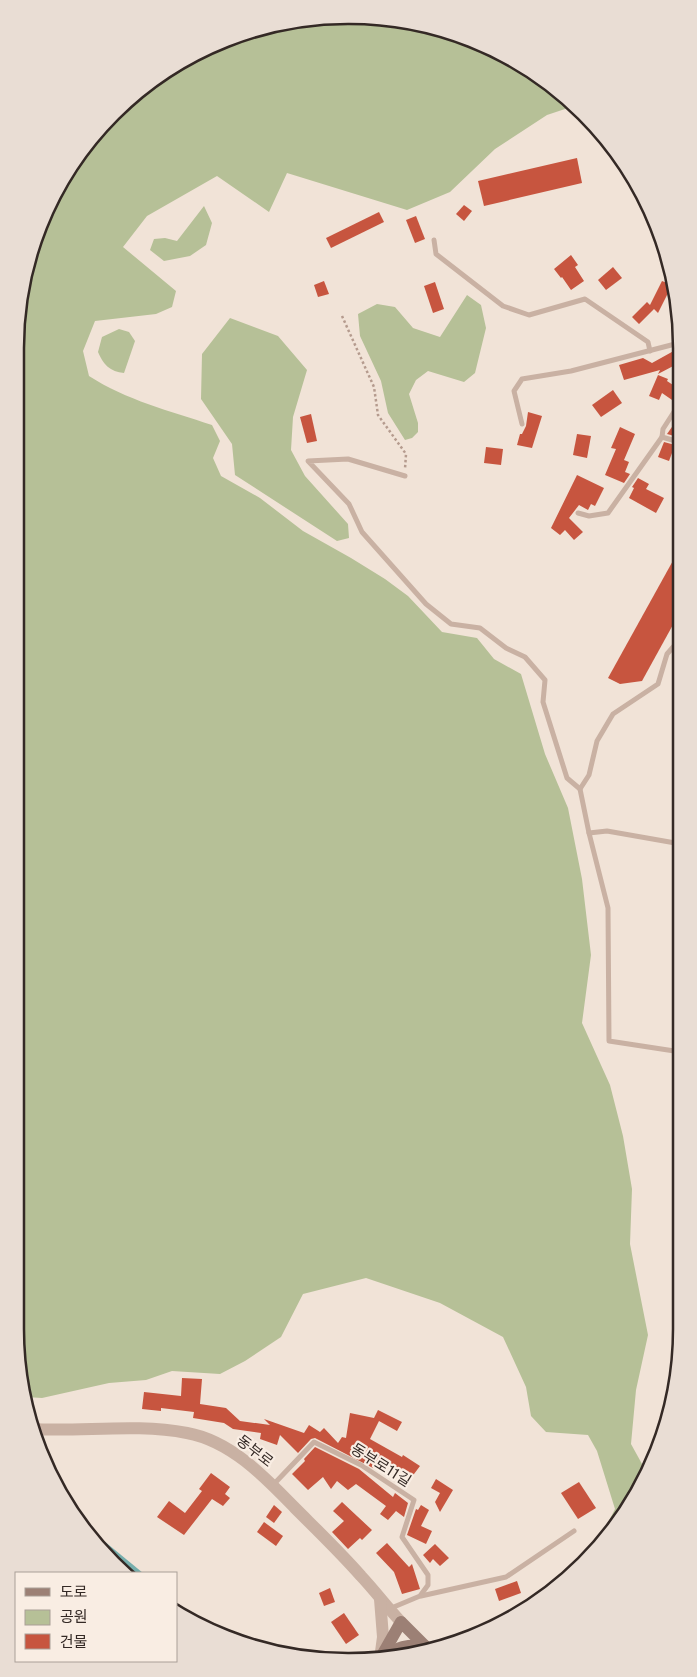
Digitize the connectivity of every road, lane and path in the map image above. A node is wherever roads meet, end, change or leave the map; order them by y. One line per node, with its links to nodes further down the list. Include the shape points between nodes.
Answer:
1 (434, 240): 4 (lane, via 436,254 503,306 529,315 585,299 648,342)
2 (342, 316): 9 (path, via 374,387 378,415 406,454)
3 (673, 345): 4 (lane)
4 (650, 351): 6 (lane, via 571,371 522,379 514,391)
5 (673, 413): 7 (lane, via 663,428)
6 (522, 424)
7 (662, 437): 8 (lane); 10 (lane, via 608,513)
8 (673, 440)
9 (405, 476): 12 (lane, via 348,459 308,461 349,504 362,532 426,604 451,624 480,628 506,648 525,657 545,680 543,702 567,778)
10 (578, 514)
11 (673, 650): 12 (lane, via 667,654 658,684 613,714 597,741 589,776)
12 (580, 788): 13 (lane)
13 (589, 833): 14 (lane, via 607,831); 15 (lane, via 608,908 610,1041)
14 (673, 843)
15 (673, 1051)
16 (40, 1429): 17 (street, 동부로, via 133,1429 188,1433 231,1451)
17 (274, 1485): 19 (lane, 동부로11길, via 314,1442 362,1465 414,1500 402,1537 428,1575 428,1586); 20 (street, 동부로, via 332,1544)
18 (574, 1531): 19 (lane, via 506,1577)
19 (420, 1596): 20 (lane)
20 (384, 1604): 21 (street, 동부로); 25 (street)
21 (401, 1622): 22 (main road); 26 (main road)
22 (423, 1644)
23 (416, 1646): 24 (main road)
24 (395, 1649)
25 (381, 1651)
26 (385, 1651)

